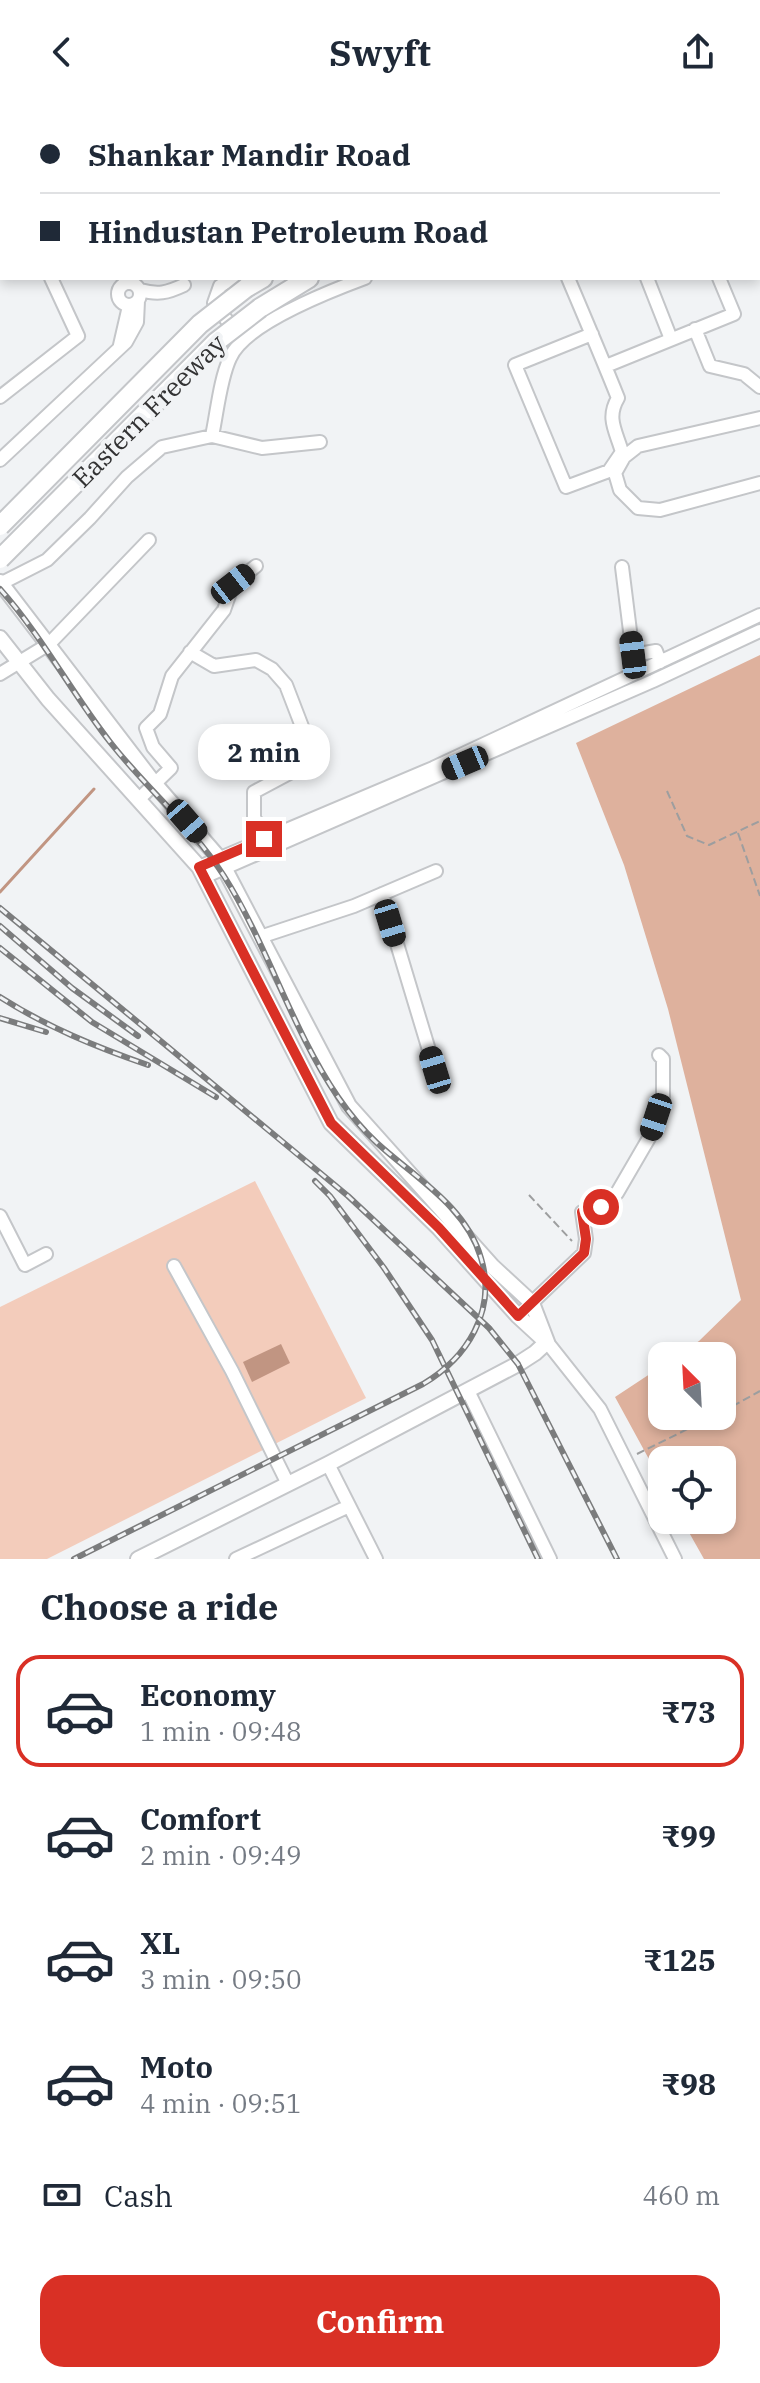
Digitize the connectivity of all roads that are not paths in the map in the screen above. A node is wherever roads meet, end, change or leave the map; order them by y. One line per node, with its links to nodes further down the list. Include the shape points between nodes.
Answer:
1 (52, 280): 16 (street, via 78,336)
2 (306, 280): 24 (highway, Eastern Freeway, bridge, via 216,342)
3 (359, 280): 13 (street)
4 (569, 280): 11 (street)
5 (648, 280): 12 (street)
6 (720, 280): 10 (street, via 734,314)
7 (240, 283): 13 (street, via 220,286 214,303); 22 (highway, Eastern Freeway, bridge)
8 (184, 285): 9 (street, via 167,293)
9 (130, 289): 20 (street, via 120,345)
10 (695, 329): 12 (street); 15 (street, via 710,366 744,374)
11 (592, 334): 14 (street); 14 (street, via 515,365 566,487 609,471 622,452 611,415 618,398)
12 (671, 339): 14 (street)
13 (241, 340): 18 (street, via 229,360)
14 (606, 366)
15 (760, 387)
16 (0, 397)
17 (760, 418): 21 (street, via 638,446 615,473 620,490 638,508 660,510)
18 (212, 436): 19 (street, via 262,448); 27 (street, via 162,447 47,560)
19 (320, 442)
20 (0, 460)
21 (760, 483)
22 (0, 526)
23 (149, 540): 31 (street)
24 (0, 559)
25 (256, 566): 32 (street, via 233,584 224,610)
26 (622, 567): 34 (street, via 633,655 656,651)
27 (0, 583): 31 (main road)
28 (760, 615): 34 (street)
29 (760, 631): 39 (street)
30 (0, 638): 33 (main road)
31 (49, 644): 33 (street); 36 (main road)
32 (190, 652): 36 (street, via 172,676 160,714 146,728 153,747 171,768); 38 (street, via 214,666 256,660 286,685 306,737 305,752 299,768 254,792 254,817)
33 (20, 662): 35 (street); 37 (main road)
34 (660, 662): 38 (street, via 433,768)
35 (0, 674)
36 (154, 783): 37 (street); 39 (main road)
37 (139, 799): 41 (main road)
38 (264, 839): 39 (street)
39 (222, 863): 41 (street); 43 (main road)
40 (436, 871): 42 (street)
41 (201, 872): 50 (main road, via 331,1123 439,1228)
42 (382, 894): 43 (street); 45 (street)
43 (260, 937): 49 (main road, via 349,1106 492,1266)
44 (659, 1055): 49 (street, via 663,1096 649,1138 617,1193 601,1207 582,1212 584,1253)
45 (435, 1070)
46 (0, 1216): 47 (street, via 25,1265)
47 (46, 1254)
48 (174, 1266): 54 (street)
49 (532, 1303): 50 (street); 51 (main road)
50 (518, 1316): 51 (main road)
51 (547, 1342): 52 (main road); 60 (street, via 600,1409)
52 (468, 1391): 53 (main road); 59 (street)
53 (328, 1464): 54 (main road); 55 (street)
54 (288, 1484): 56 (main road)
55 (349, 1506): 57 (street); 58 (street)
56 (138, 1559)
57 (236, 1559)
58 (376, 1559)
59 (550, 1559)
60 (675, 1559)

